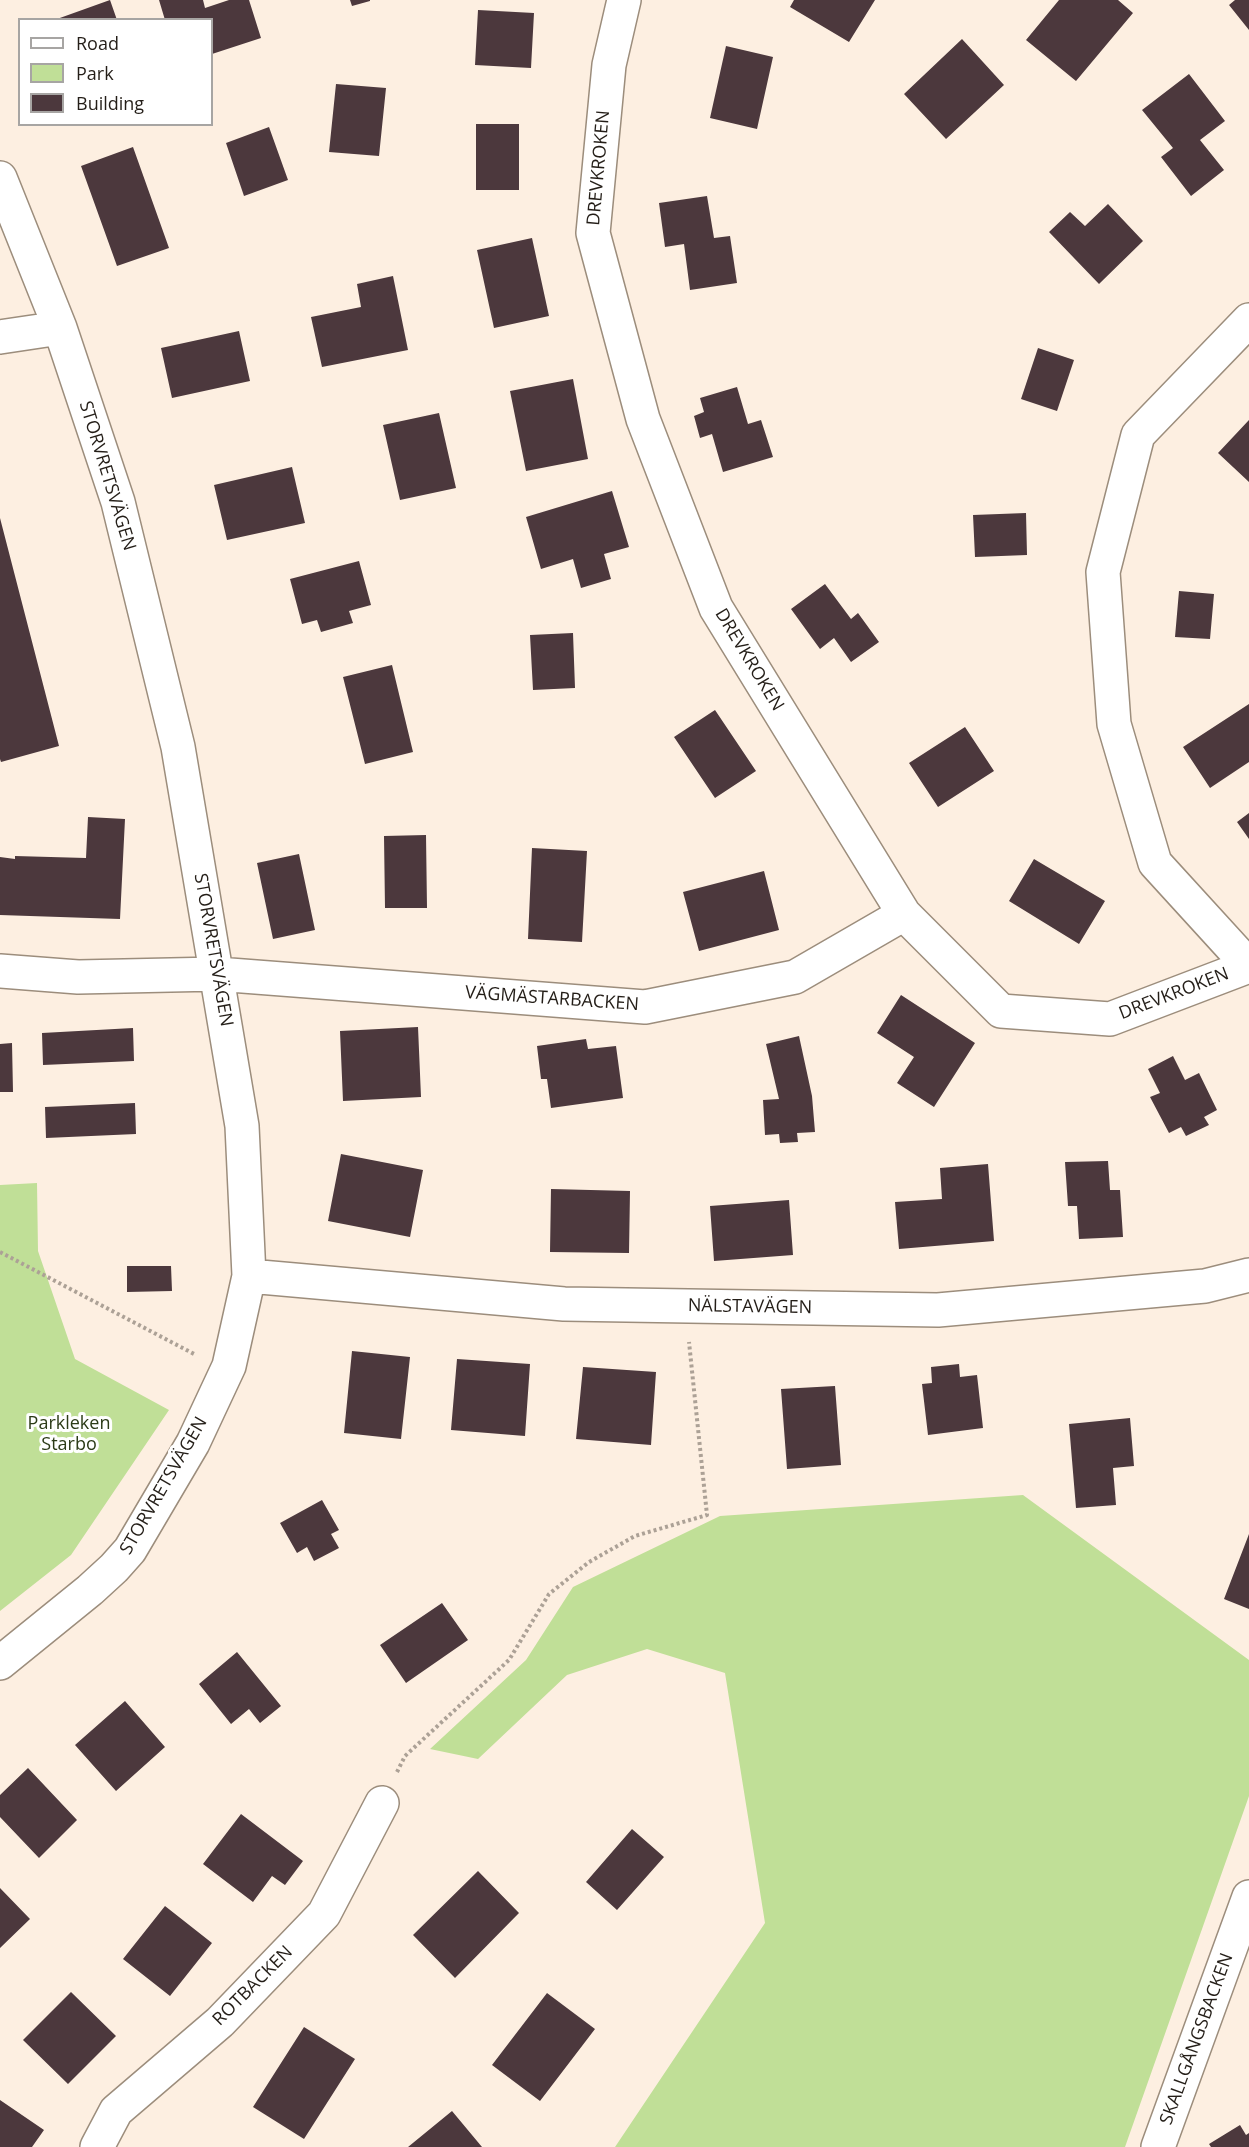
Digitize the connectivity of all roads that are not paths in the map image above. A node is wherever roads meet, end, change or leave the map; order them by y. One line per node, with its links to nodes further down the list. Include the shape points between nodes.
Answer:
1 (624, 0): 6 (street, DREVKROKEN, via 609,65 592,232 643,419 716,608)
2 (0, 178): 4 (street, STORVRETSVÄGEN)
3 (1249, 320): 7 (street, via 1138,435 1102,572 1114,723 1155,863)
4 (60, 328): 5 (street); 9 (street, STORVRETSVÄGEN, via 118,501 178,747)
5 (0, 337)
6 (904, 914): 7 (street, DREVKROKEN, via 1000,1011 1110,1019); 9 (street, VÄGMÄSTARBACKEN, via 795,977 645,1006)
7 (1249, 966)
8 (0, 971): 9 (street, VÄGMÄSTARBACKEN, via 78,977)
9 (217, 974): 11 (street, STORVRETSVÄGEN, via 242,1126)
10 (1249, 1275): 11 (street, NÄLSTAVÄGEN, via 1206,1286 938,1310 564,1304)
11 (249, 1276): 12 (street, STORVRETSVÄGEN, via 229,1366 194,1443 130,1550 90,1590)
12 (0, 1664)
13 (382, 1803): 15 (street, ROTBACKEN, via 324,1914 220,2022 116,2111)
14 (1249, 1897): 16 (street, SKALLGÅNGSBACKEN)
15 (97, 2147)
16 (1158, 2147)

